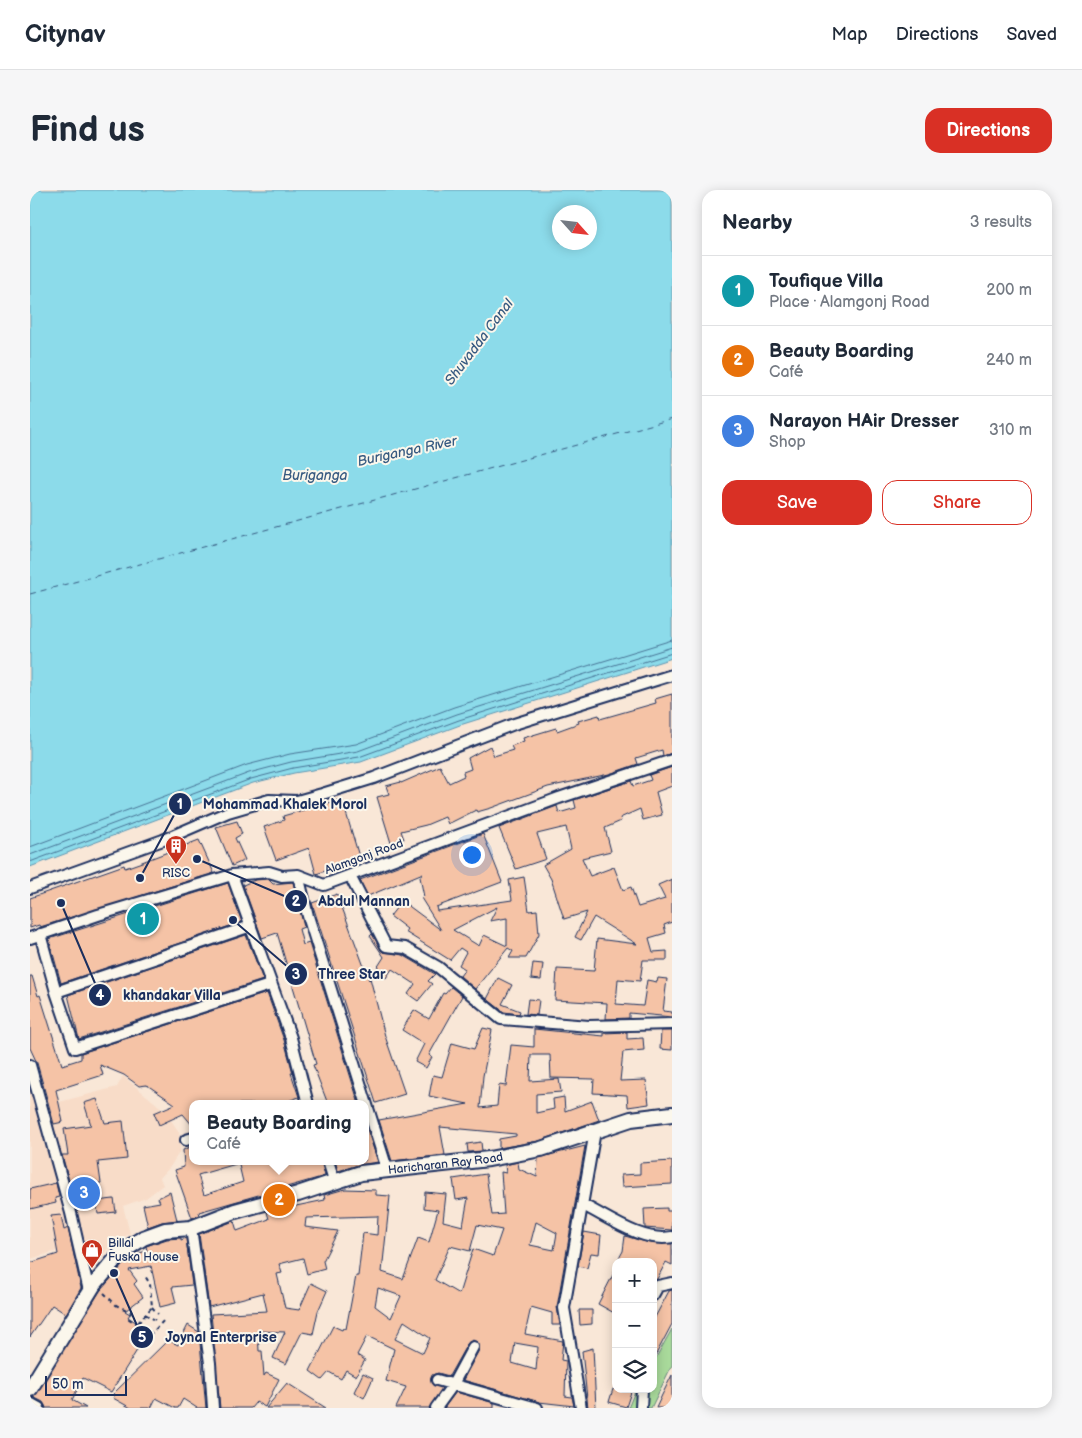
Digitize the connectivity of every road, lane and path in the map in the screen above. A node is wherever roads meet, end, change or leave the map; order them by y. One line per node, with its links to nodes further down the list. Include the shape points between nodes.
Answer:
1 (672, 675): 6 (street, via 514,724 374,778 297,801 269,800 228,812 163,840)
2 (672, 760): 5 (street, Alamgonj Road, via 559,798)
3 (232, 875): 4 (street, Alamgonj Road, via 269,872 282,876); 7 (street); 8 (street, Alamgonj Road)
4 (298, 875): 5 (street, Alamgonj Road, via 324,885); 14 (street)
5 (350, 876): 11 (street, via 386,946 405,948 438,967 501,1019 589,1026)
6 (30, 888)
7 (251, 926): 9 (street); 10 (street)
8 (35, 936): 10 (street)
9 (270, 985): 10 (street, via 75,1048); 13 (street, via 291,1038)
10 (56, 992)
11 (672, 1024)
12 (30, 1065): 26 (street)
13 (305, 1100)
14 (366, 1100)
15 (369, 1111): 19 (street)
16 (672, 1114): 17 (main road, Haricharan Ray Road, via 632,1119)
17 (595, 1131): 19 (main road, Haricharan Ray Road, via 541,1149 489,1159); 21 (street)
18 (329, 1165): 20 (street)
19 (387, 1168): 20 (main road, Haricharan Ray Road)
20 (334, 1180): 22 (main road, Haricharan Ray Road)
21 (583, 1205): 23 (street, via 660,1240); 46 (street, via 564,1308)
22 (191, 1228): 26 (main road, Haricharan Ray Road, via 165,1230 143,1238 122,1252); 43 (street)
23 (672, 1237)
24 (145, 1276): 28 (path, via 150,1284)
25 (672, 1283): 27 (street)
26 (91, 1288): 33 (path, via 131,1312 129,1319); 39 (main road, Haricharan Ray Road)
27 (657, 1288)
28 (152, 1307): 29 (path); 30 (path)
29 (145, 1314): 32 (path); 33 (path)
30 (158, 1314)
31 (165, 1319): 34 (path)
32 (155, 1320)
33 (138, 1323): 34 (path)
34 (152, 1333): 35 (path)
35 (147, 1338)
36 (474, 1347): 38 (street)
37 (437, 1380): 38 (street)
38 (452, 1386): 44 (street); 45 (street)
39 (30, 1389)
40 (642, 1393): 47 (street)
41 (30, 1402): 42 (street)
42 (39, 1408)
43 (213, 1408)
44 (436, 1408)
45 (537, 1408)
46 (581, 1408)
47 (641, 1408)

